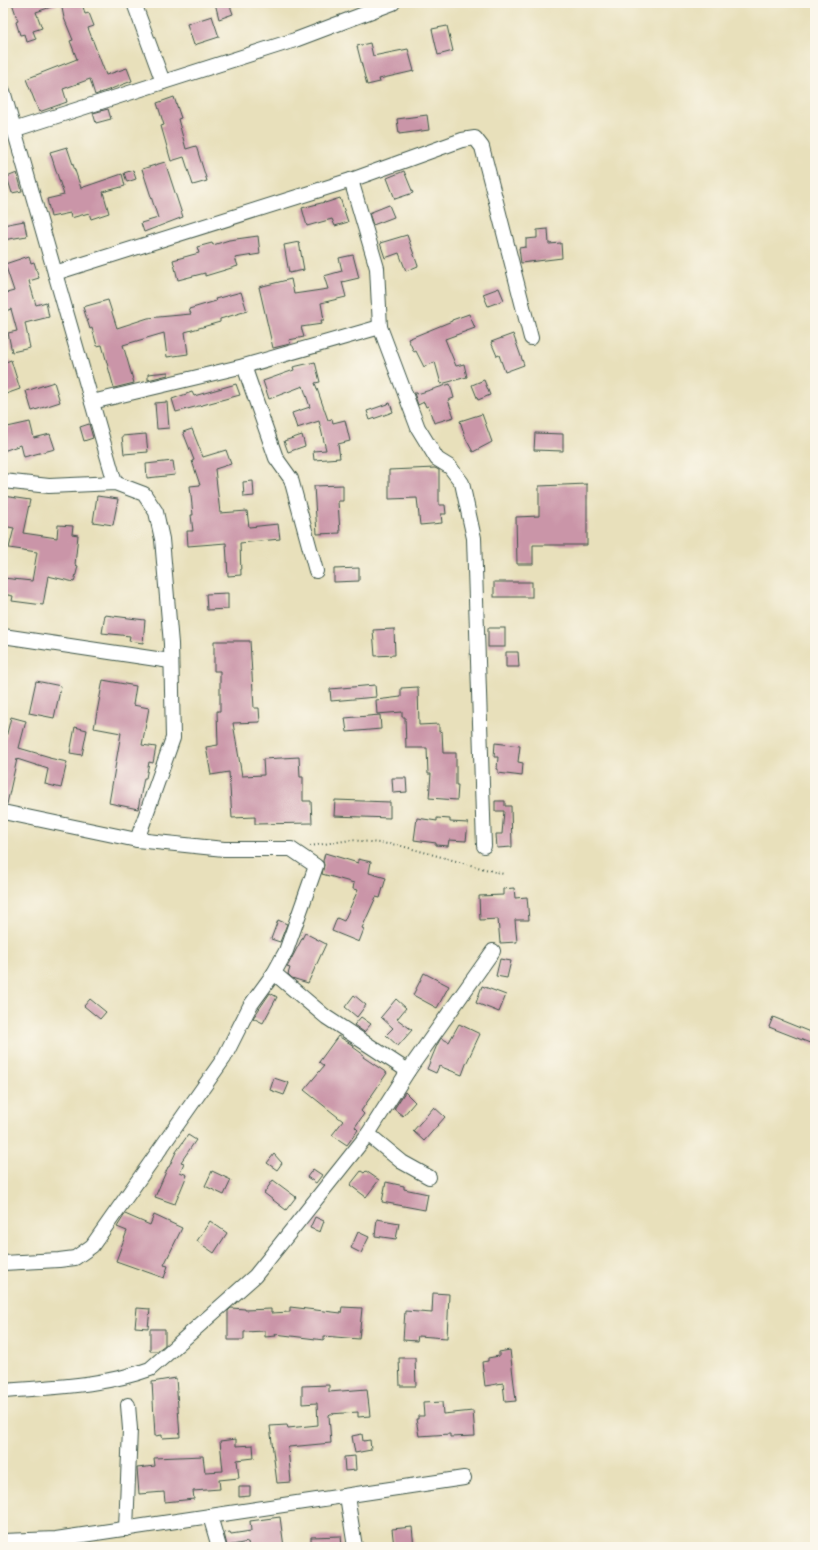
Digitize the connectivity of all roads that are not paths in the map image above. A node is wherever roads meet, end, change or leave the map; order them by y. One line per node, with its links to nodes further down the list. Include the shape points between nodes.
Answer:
1 (134, 3): 3 (street)
2 (394, 3): 3 (street, via 294,40)
3 (163, 82): 5 (street)
4 (3, 91): 5 (street)
5 (13, 130): 7 (street)
6 (351, 180): 7 (street); 8 (street, via 376,268); 9 (street, via 462,140 475,138 482,147)
7 (55, 273): 11 (street)
8 (380, 327): 10 (street); 19 (street, via 418,428 438,459 450,467 462,483 474,538)
9 (530, 338)
10 (244, 366): 11 (street); 14 (street, via 276,458 291,478)
11 (92, 402): 13 (street)
12 (3, 481): 13 (street, via 49,486)
13 (115, 483): 16 (street, via 144,494 156,512 162,539)
14 (316, 571)
15 (3, 636): 16 (street)
16 (170, 661): 18 (street, via 173,738)
17 (3, 812): 18 (street)
18 (137, 840): 21 (street, via 224,849 291,849 316,866 286,951)
19 (484, 846)
20 (492, 951): 22 (street)
21 (274, 973): 22 (street, via 326,1016); 25 (street, via 250,1006 224,1058 92,1246 74,1258)
22 (408, 1071): 23 (street)
23 (368, 1134): 24 (street, via 402,1162); 26 (street, via 255,1276 150,1369 133,1375 89,1383)
24 (429, 1177)
25 (3, 1263)
26 (3, 1391)
27 (128, 1405): 31 (street, via 130,1429)
28 (464, 1478): 29 (street)
29 (347, 1496): 30 (street); 35 (street)
30 (210, 1516): 31 (street); 34 (street)
31 (126, 1529): 33 (street)
32 (3, 1541): 33 (street)
33 (57, 1543)
34 (219, 1547)
35 (355, 1547)

